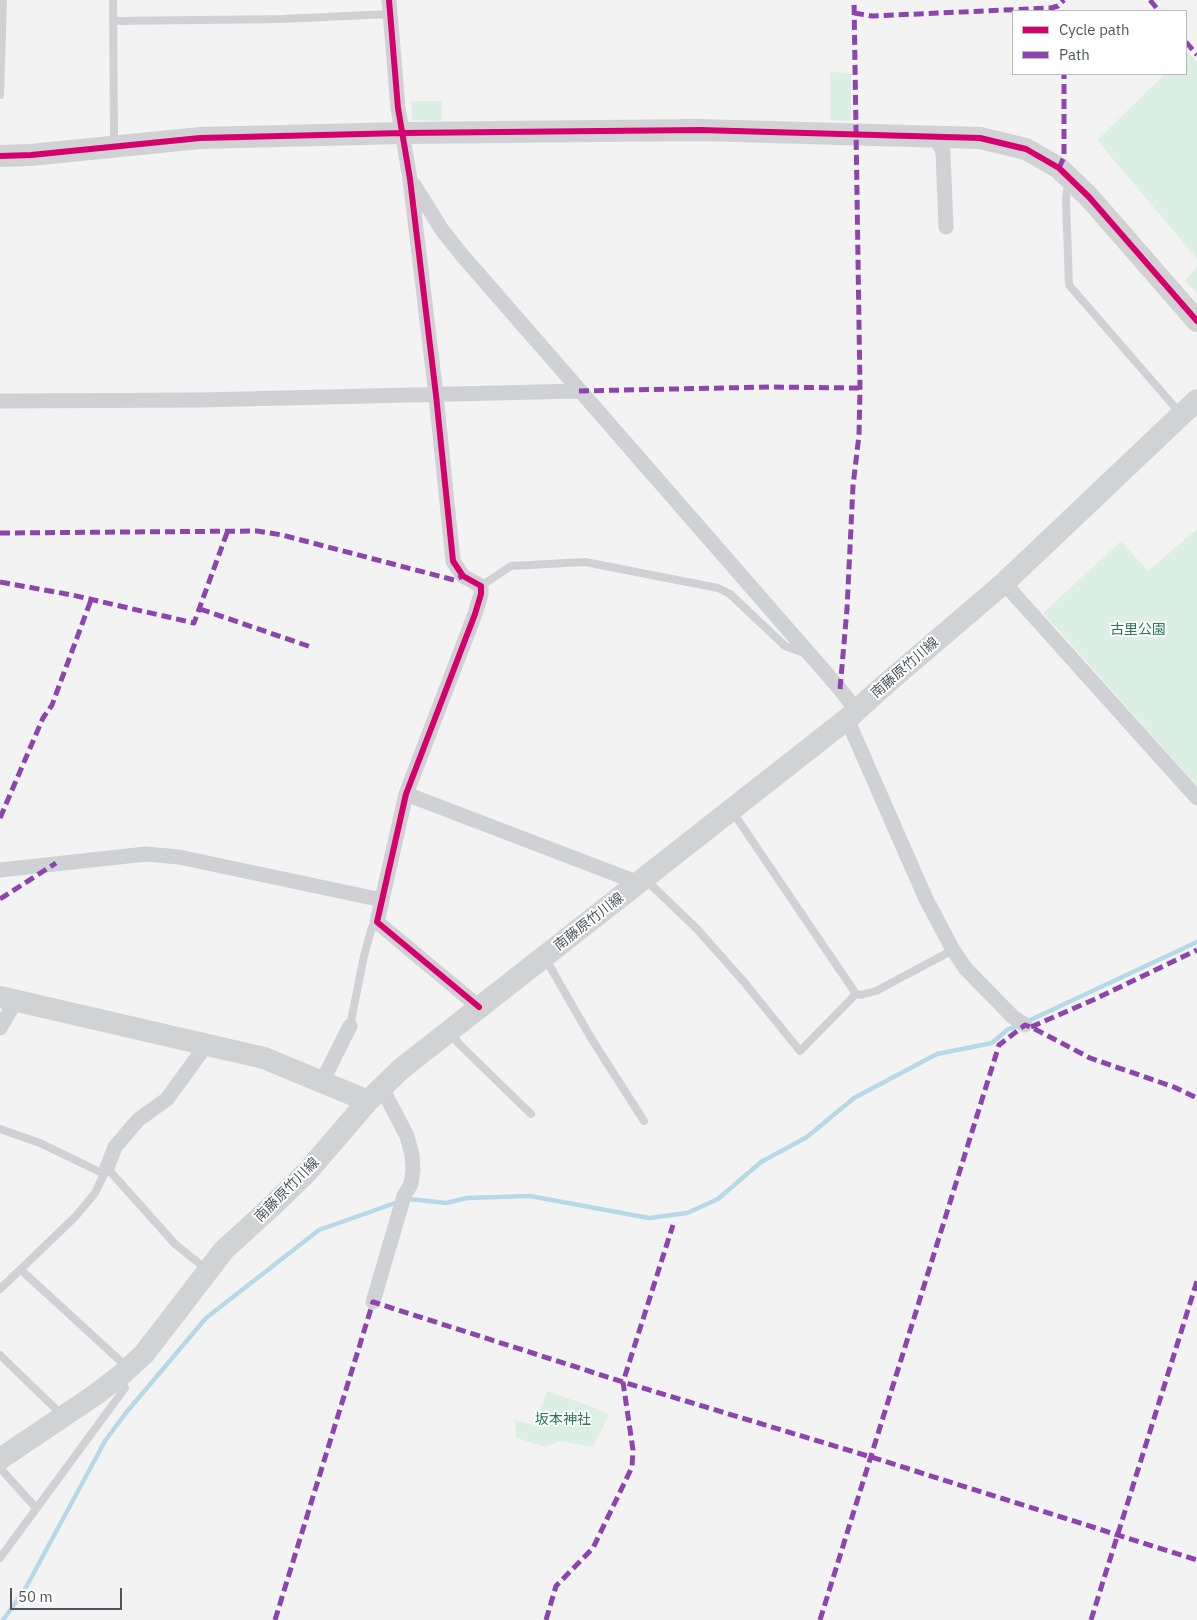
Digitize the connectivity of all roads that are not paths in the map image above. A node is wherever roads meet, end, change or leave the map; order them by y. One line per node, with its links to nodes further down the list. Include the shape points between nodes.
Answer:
1 (3, 0): 5 (lane)
2 (113, 0): 4 (lane)
3 (389, 7): 4 (lane, via 282,19); 6 (street)
4 (113, 21): 7 (lane)
5 (0, 95)
6 (403, 133): 8 (street, via 700,130); 9 (street, via 200,138); 10 (street)
7 (114, 136)
8 (936, 136): 11 (street, via 980,138 1026,149 1059,168); 12 (street, via 943,153)
9 (0, 156)
10 (410, 179): 14 (street, via 461,254); 15 (street)
11 (1072, 180): 13 (street); 17 (lane, via 1066,199 1069,284)
12 (946, 227)
13 (1197, 321)
14 (580, 391): 15 (street); 20 (street)
15 (436, 395): 16 (street); 19 (street, via 453,561 463,576)
16 (0, 401)
17 (1189, 407): 18 (street, 南藤原竹川線)
18 (1004, 583): 21 (street, 南藤原竹川線); 23 (street)
19 (481, 586): 20 (lane, via 511,566 585,562 718,588 730,594 785,646); 22 (street, via 475,614)
20 (810, 655): 21 (street, via 840,689)
21 (852, 714): 24 (street, 南藤原竹川線); 29 (street, via 926,899)
22 (406, 794): 26 (street); 27 (street)
23 (1197, 798)
24 (732, 811): 26 (street, 南藤原竹川線); 31 (lane)
25 (0, 870): 27 (street, via 146,854 179,857)
26 (642, 881): 30 (street, 南藤原竹川線); 31 (lane, via 702,936 800,1051)
27 (382, 900): 28 (street)
28 (376, 922): 33 (street); 35 (lane, via 366,949)
29 (953, 950): 31 (lane, via 876,991); 34 (street, via 966,969)
30 (544, 957): 33 (street, 南藤原竹川線); 42 (lane)
31 (856, 994)
32 (8, 999): 36 (street); 38 (street)
33 (480, 1008): 37 (street, 南藤原竹川線)
34 (1021, 1023)
35 (350, 1026): 39 (street)
36 (0, 1028)
37 (451, 1030): 40 (street, 南藤原竹川線, via 401,1068); 41 (lane, via 458,1042)
38 (207, 1044): 39 (street, via 264,1058); 44 (street, via 167,1099 138,1120 115,1147)
39 (322, 1082): 40 (street)
40 (375, 1095): 46 (street, 南藤原竹川線, via 307,1172 224,1250); 48 (street, via 407,1136 413,1171)
41 (531, 1114)
42 (644, 1121)
43 (0, 1129): 44 (lane)
44 (105, 1171): 45 (lane, via 95,1193 76,1216); 46 (lane, via 175,1244)
45 (21, 1270): 47 (lane); 50 (lane)
46 (208, 1271): 50 (street, 南藤原竹川線, via 144,1354)
47 (0, 1289)
48 (373, 1302)
49 (0, 1356): 51 (lane)
50 (124, 1372): 51 (street, 南藤原竹川線); 54 (lane, via 125,1388)
51 (64, 1416): 52 (street, 南藤原竹川線)
52 (0, 1459)
53 (0, 1468): 54 (lane)
54 (36, 1508): 55 (lane)
55 (0, 1558)

